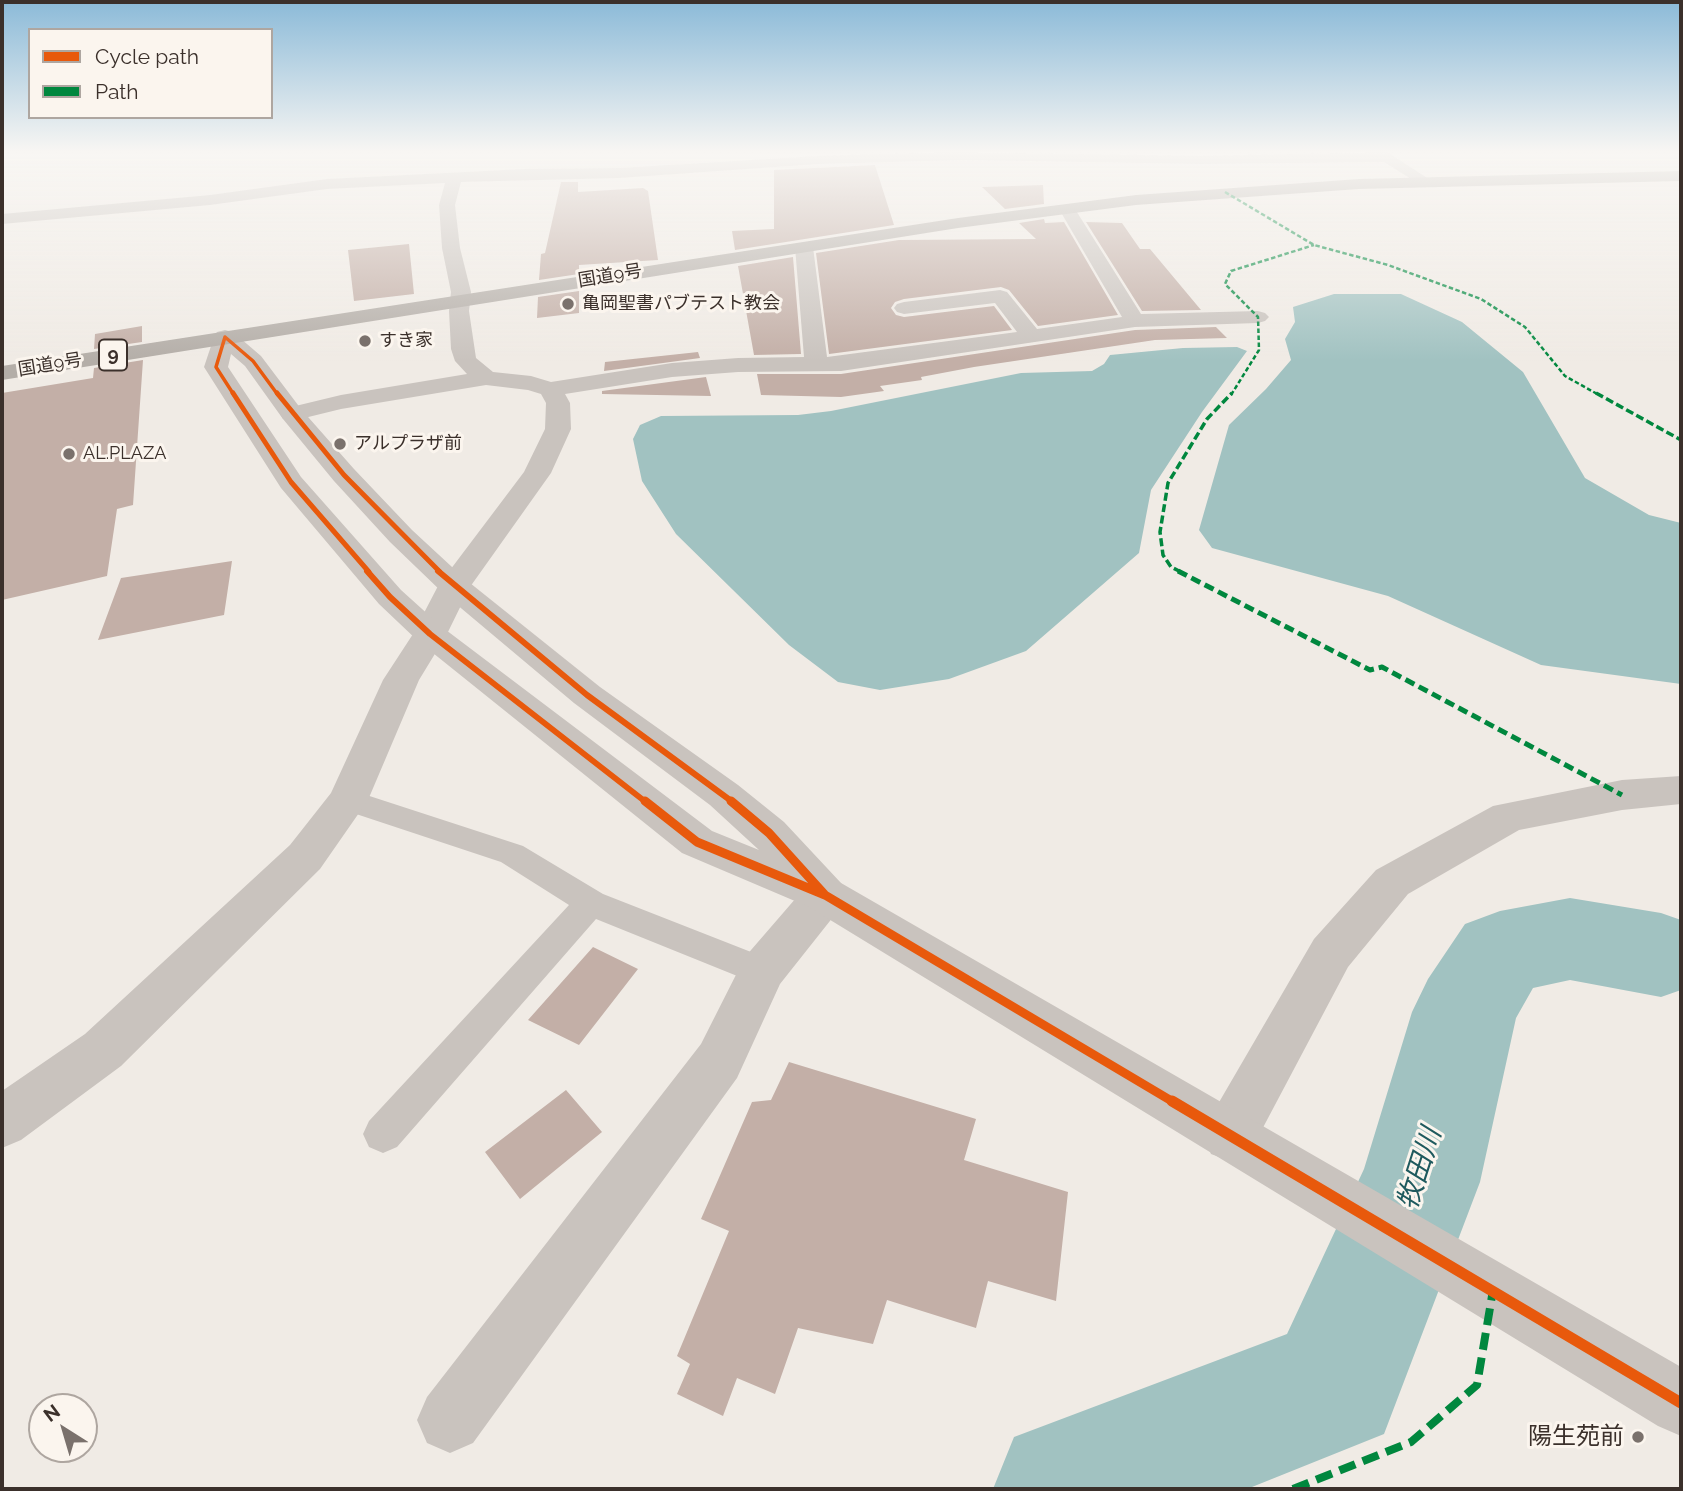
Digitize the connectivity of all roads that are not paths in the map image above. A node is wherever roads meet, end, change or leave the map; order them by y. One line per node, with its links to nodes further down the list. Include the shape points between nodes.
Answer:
1 (449, 222): 5 (street)
2 (980, 222): 4 (highway, 国道9号 / 9)
3 (1075, 222): 8 (street)
4 (804, 247): 5 (highway, 国道9号 / 9); 11 (street)
5 (459, 300): 10 (highway, 国道9号 / 9); 13 (street, via 466,361)
6 (904, 308): 9 (street, via 1000,296)
7 (1258, 317): 8 (street)
8 (1135, 321): 9 (street)
9 (1031, 336): 11 (street)
10 (225, 337): 12 (highway, 国道9号 / 9); 15 (street, via 253,361); 17 (street, via 216,367 292,482 390,597)
11 (817, 364): 14 (street, via 672,370)
12 (2, 373)
13 (486, 379): 14 (street); 15 (street)
14 (550, 389): 16 (street, via 558,403 558,429 537,473)
15 (292, 414): 16 (street, via 401,536)
16 (454, 586): 17 (street); 20 (street, via 587,695 724,795 769,833)
17 (430, 634): 19 (street, via 401,680); 20 (street, via 697,842)
18 (1681, 790): 25 (street, via 1622,795 1508,817 1392,881 1331,953)
19 (348, 800): 21 (lane, via 512,854); 23 (street, via 305,857 226,936 103,1050)
20 (825, 895): 22 (street); 25 (street)
21 (591, 903): 22 (lane); 24 (lane)
22 (762, 971): 27 (street, via 719,1060)
23 (2, 1122)
24 (383, 1134)
25 (1230, 1135): 26 (street)
26 (1681, 1403)
27 (450, 1420)

